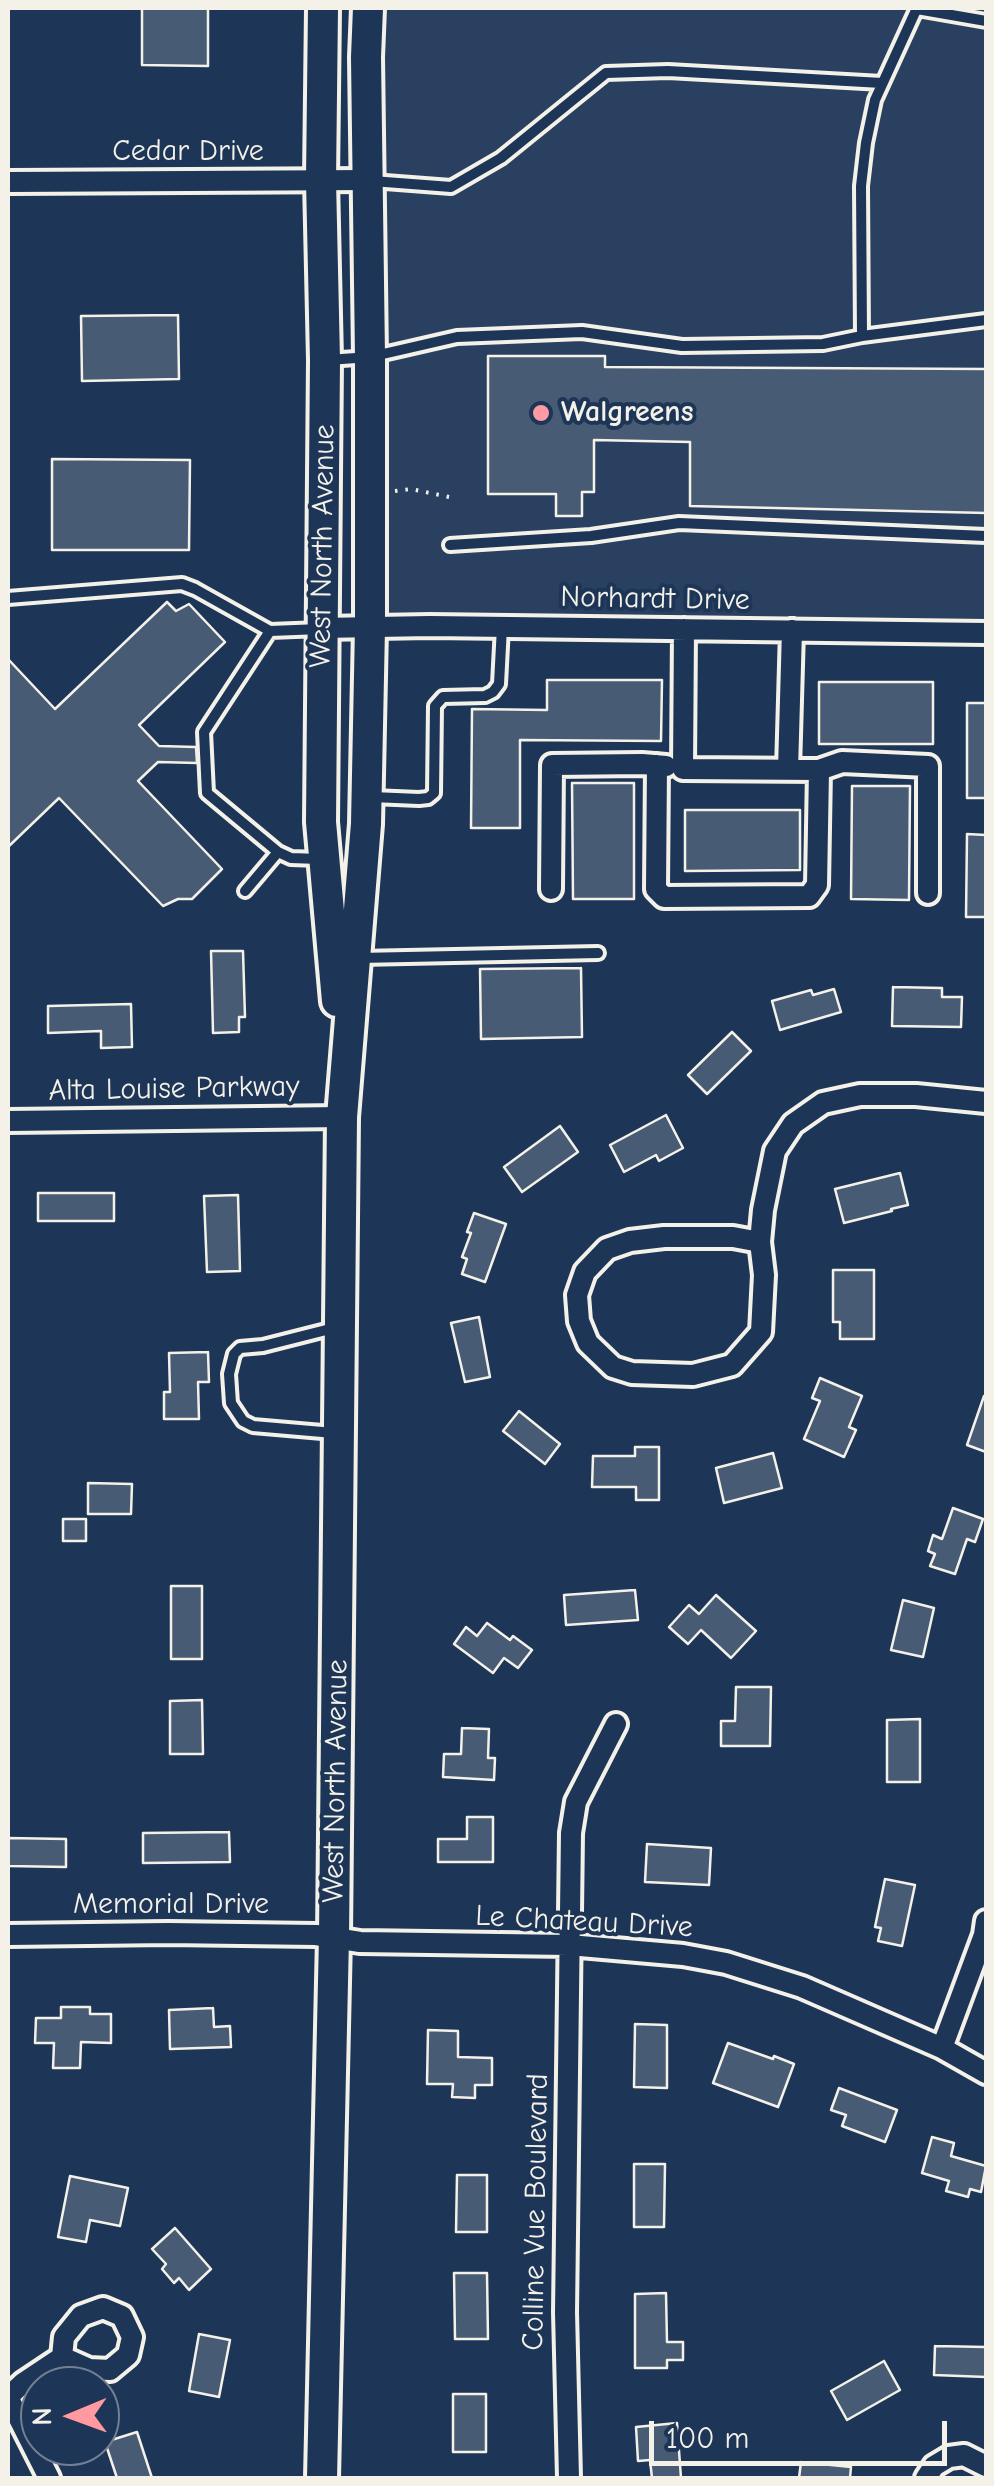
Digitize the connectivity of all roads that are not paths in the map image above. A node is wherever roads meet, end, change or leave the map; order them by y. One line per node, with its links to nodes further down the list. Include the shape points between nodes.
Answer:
1 (323, 8): 8 (main road, West North Avenue)
2 (358, 8): 6 (main road)
3 (368, 8): 6 (main road, West North Avenue)
4 (917, 8): 5 (lane); 7 (lane)
5 (986, 21)
6 (366, 57): 9 (main road, West North Avenue)
7 (882, 83): 9 (lane, via 606,73 501,158 451,188); 12 (lane, via 861,186)
8 (321, 180): 9 (street, Cedar Drive); 10 (street, Cedar Drive); 14 (main road, West North Avenue)
9 (369, 180): 13 (main road, West North Avenue)
10 (8, 182)
11 (986, 320): 12 (lane)
12 (862, 336): 13 (lane, via 823,344 682,346 582,332 457,337)
13 (370, 357): 14 (lane); 18 (main road, West North Avenue)
14 (325, 360): 20 (main road, West North Avenue)
15 (986, 536): 16 (lane, via 678,522 591,536)
16 (450, 545)
17 (8, 598): 23 (lane, via 182,584)
18 (370, 627): 19 (street, Norhardt Drive); 20 (street, Norhardt Drive); 29 (main road, West North Avenue)
19 (502, 627): 21 (street, Norhardt Drive); 29 (lane, via 494,692 444,697 435,706 434,794)
20 (322, 628): 23 (lane); 31 (main road, West North Avenue)
21 (684, 629): 22 (street, Norhardt Drive); 26 (street)
22 (792, 630): 24 (street, Norhardt Drive); 27 (street)
23 (270, 631): 30 (lane, via 204,732 207,793)
24 (986, 632)
25 (657, 765): 26 (street); 28 (street, via 656,889 664,896 810,896 818,885); 32 (street, via 552,765)
26 (682, 769): 27 (street)
27 (788, 770): 28 (street)
28 (819, 770): 34 (street, via 842,762 928,766)
29 (366, 796): 36 (main road, West North Avenue)
30 (278, 852): 31 (lane); 33 (lane)
31 (324, 859): 36 (main road, West North Avenue)
32 (551, 889)
33 (244, 891)
34 (928, 893)
35 (598, 953): 36 (lane)
36 (343, 958): 38 (main road, West North Avenue)
37 (986, 1102): 40 (street, via 897,1095 823,1103 793,1124 774,1151)
38 (342, 1117): 39 (street, Alta Louise Parkway); 41 (main road, West North Avenue)
39 (8, 1121)
40 (760, 1242): 40 (street, via 664,1238 607,1249 585,1272 577,1295 588,1343 632,1374 693,1375 732,1365 761,1332)
41 (340, 1326): 42 (main road, West North Avenue); 42 (lane, via 240,1348 228,1392 243,1421 253,1426)
42 (340, 1433): 46 (main road, West North Avenue)
43 (616, 1724): 47 (street, Colline Vue Boulevard, via 576,1802)
44 (986, 1921): 48 (street)
45 (8, 1935): 46 (street, Memorial Drive)
46 (334, 1938): 47 (street, Le Chateau Drive); 54 (main road, West North Avenue)
47 (569, 1945): 48 (street, Le Chateau Drive, via 726,1963 802,1986); 55 (street, Colline Vue Boulevard, via 564,2312)
48 (942, 2048): 49 (street, Le Chateau Drive)
49 (986, 2074)
50 (62, 2357): 51 (street)
51 (8, 2397): 53 (street)
52 (986, 2466): 56 (street, via 964,2455 948,2458)
53 (49, 2478)
54 (322, 2478)
55 (569, 2478)
56 (926, 2478)

